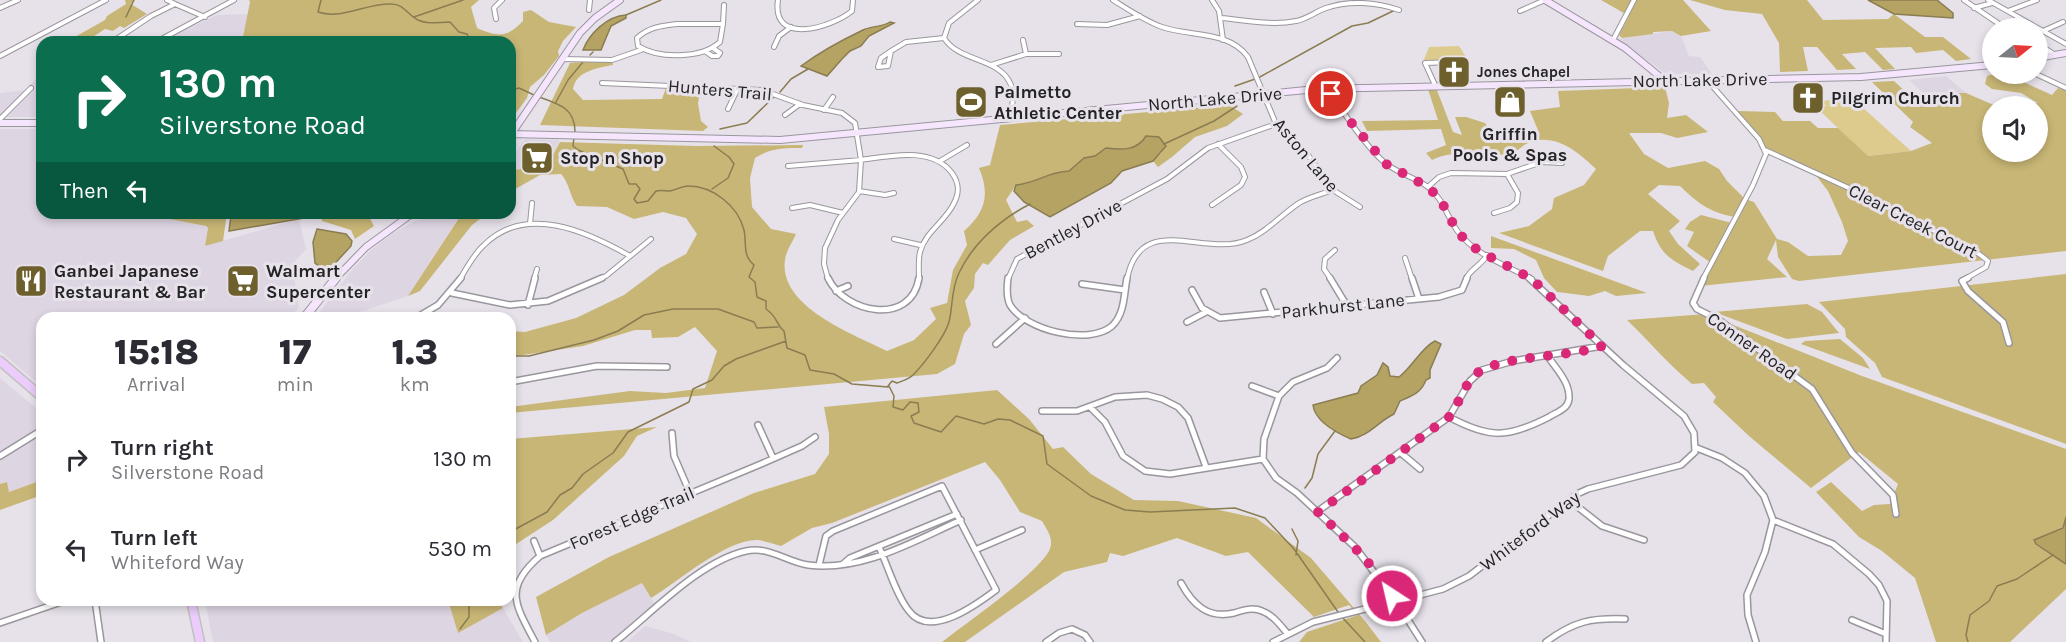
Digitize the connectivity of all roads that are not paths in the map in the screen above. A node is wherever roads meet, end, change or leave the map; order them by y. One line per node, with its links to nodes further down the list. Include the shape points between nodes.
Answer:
1 (18, 0): 21 (street)
2 (106, 0): 39 (street)
3 (167, 0): 19 (street)
4 (183, 0): 19 (street)
5 (234, 0): 28 (street)
6 (502, 0): 32 (street, via 494,8)
7 (590, 0): 23 (street)
8 (620, 0): 60 (main road, via 589,23)
9 (778, 0): 36 (street, via 777,15)
10 (853, 0): 36 (street, via 852,11 835,24 813,30)
11 (978, 0): 43 (street, via 949,23)
12 (1113, 0): 27 (street)
13 (1212, 0): 29 (street)
14 (1545, 0): 25 (street); 46 (main road)
15 (1634, 0): 46 (street)
16 (1964, 0): 22 (street)
17 (2037, 0): 26 (street)
18 (1992, 1): 22 (street); 26 (street)
19 (175, 4): 28 (street); 40 (street)
20 (724, 5): 34 (street)
21 (0, 8)
22 (1974, 8): 30 (street)
23 (589, 10)
24 (1399, 10): 29 (street, via 1352,1 1283,23)
25 (1520, 11)
26 (2008, 11): 31 (street)
27 (1140, 16): 35 (street, via 1107,25); 45 (street, via 1167,28)
28 (205, 17): 41 (street)
29 (1221, 18): 45 (street)
30 (1988, 18)
31 (2020, 18)
32 (496, 19)
33 (2062, 22): 37 (street)
34 (723, 24): 49 (street, via 720,42); 50 (street, via 652,27 637,38)
35 (1077, 24)
36 (791, 27): 48 (street, via 779,36)
37 (2048, 29)
38 (2048, 34): 47 (street)
39 (38, 36)
40 (121, 36)
41 (168, 36)
42 (36, 37): 58 (street)
43 (944, 38): 53 (street, via 906,42); 62 (street, via 953,50)
44 (1023, 40): 55 (street)
45 (1223, 40): 74 (street, Aston Lane, via 1246,52)
46 (1613, 40): 64 (main road)
47 (2066, 44)
48 (774, 47)
49 (713, 48): 52 (street); 52 (street, via 720,53 718,56)
50 (641, 50): 52 (street, via 693,54); 60 (street, via 612,60)
51 (2048, 50): 57 (street)
52 (705, 51)
53 (891, 51): 53 (street, via 888,66 878,67 880,58)
54 (2066, 53): 57 (main road)
55 (1026, 54): 56 (street); 62 (street)
56 (1059, 54)
57 (2055, 55): 59 (main road)
58 (0, 56)
59 (2048, 56)
60 (562, 59): 85 (main road)
61 (1454, 62): 68 (street, via 1425,63)
62 (991, 65): 81 (street, via 1010,83)
63 (1982, 66): 65 (main road, North Lake Drive, via 1861,77)
64 (1664, 80): 65 (main road, North Lake Drive); 68 (main road, North Lake Drive)
65 (1707, 80): 90 (street, via 1760,139)
66 (2048, 80): 71 (street)
67 (602, 83): 70 (street, Hunters Trail)
68 (1435, 86): 73 (main road, North Lake Drive)
69 (31, 88): 82 (street)
70 (738, 88): 76 (street, Hunters Trail, via 773,92); 77 (street)
71 (2066, 88)
72 (1317, 89): 73 (main road, North Lake Drive); 74 (main road, North Lake Drive); 79 (street)
73 (1328, 89): 79 (street)
74 (1263, 94): 81 (main road, North Lake Drive); 84 (street, Aston Lane)
75 (833, 97): 78 (street)
76 (800, 104): 78 (street, Hunters Trail); 80 (street)
77 (728, 109)
78 (825, 110): 86 (street, Hunters Trail, via 853,118)
79 (1344, 114): 96 (street, via 1386,164)
80 (785, 116)
81 (1012, 118): 86 (main road, North Lake Drive)
82 (0, 121): 83 (main road)
83 (36, 123)
84 (1276, 123): 88 (street, Bentley Drive); 97 (street, Aston Lane, via 1308,155)
85 (516, 126)
86 (858, 134): 87 (main road, North Lake Drive, via 780,140); 91 (street)
87 (516, 135)
88 (1218, 144): 101 (street, via 1241,167 1245,177 1241,185); 130 (street, Bentley Drive, via 1200,152 1167,179 1017,259 1010,270 1007,298)
89 (967, 145): 92 (street)
90 (1765, 150): 132 (street, Clear Creek Court, via 1873,199 1988,261 1986,267 1962,281 2003,322); 161 (street, Conner Road, via 1764,163 1696,292 1694,303 1812,389 1852,453 1893,495)
91 (861, 160): 92 (street, via 905,155); 94 (street); 98 (street)
92 (940, 161): 110 (street, via 955,177 958,195 954,206)
93 (1562, 162): 95 (street, via 1542,162)
94 (788, 166)
95 (1507, 174): 96 (street, via 1451,173); 105 (street, via 1518,193 1517,202)
96 (1428, 187): 112 (street, via 1443,203 1461,236)
97 (1333, 190): 102 (street, Aston Lane); 118 (street, via 1301,201 1242,243 1173,240 1148,245 1132,260)
98 (860, 191): 99 (street); 104 (street)
99 (894, 193)
100 (532, 203): 107 (street)
101 (1212, 205)
102 (1360, 207)
103 (792, 208): 104 (street, via 810,205)
104 (843, 213): 120 (street, via 827,238 824,254 826,273)
105 (1494, 213)
106 (403, 219): 126 (main road, via 352,258)
107 (530, 224): 113 (street, via 548,223 579,230); 122 (street, via 505,231 486,243)
108 (651, 239): 113 (street)
109 (894, 239): 110 (street)
110 (920, 245): 120 (street, via 918,283 900,307 864,309 850,304)
111 (1335, 250): 125 (street, via 1325,259 1324,269)
112 (1487, 255): 123 (street, Parkhurst Lane, via 1468,274 1462,290); 134 (street, via 1532,279)
113 (630, 256): 124 (street, via 589,285)
114 (1405, 258): 123 (street)
115 (537, 269): 124 (street)
116 (1082, 284): 118 (street)
117 (848, 286): 120 (street)
118 (1125, 290): 130 (street, via 1117,321 1092,335 1066,335)
119 (1192, 290): 128 (street)
120 (836, 291)
121 (1264, 292): 129 (street)
122 (452, 293): 124 (street, via 501,304); 127 (street)
123 (1419, 299): 125 (street, Parkhurst Lane)
124 (528, 305)
125 (1347, 306): 129 (street, Parkhurst Lane)
126 (309, 312)
127 (428, 312)
128 (1206, 312): 129 (street, Parkhurst Lane, via 1220,318); 131 (street)
129 (1274, 314)
130 (1024, 318): 133 (street)
131 (1187, 322)
132 (2009, 343)
133 (996, 344)
134 (1602, 346): 136 (street); 150 (street, via 1684,416 1695,432)
135 (1336, 358): 142 (street, via 1327,368 1293,382)
136 (1549, 358): 145 (street, via 1502,362 1481,370); 145 (street, via 1567,384 1569,401 1565,408 1520,431 1501,436 1478,432)
137 (0, 361): 141 (main road)
138 (667, 367): 139 (street, via 597,366)
139 (516, 381)
140 (1252, 386): 142 (street)
141 (36, 391)
142 (1279, 396): 154 (street, via 1264,439)
143 (1090, 406): 144 (street, via 1070,413); 155 (street, via 1108,426 1113,443 1123,456 1138,468 1168,475); 155 (street, via 1108,398 1136,396 1171,402 1190,421)
144 (1042, 411)
145 (1449, 417): 151 (street)
146 (758, 425): 153 (street)
147 (36, 432): 152 (street)
148 (672, 434): 157 (street, via 673,453)
149 (815, 437): 153 (street, Forest Edge Trail)
150 (1696, 448): 158 (street, Whiteford Way, via 1681,465 1588,489); 163 (street, via 1729,462 1755,483)
151 (1401, 453): 156 (street); 159 (street)
152 (0, 456)
153 (773, 458): 157 (street, Forest Edge Trail)
154 (1263, 459): 155 (street); 159 (street, via 1276,478)
155 (1206, 467)
156 (1420, 469)
157 (690, 493): 169 (street, Forest Edge Trail)
158 (1569, 500): 165 (street, via 1602,526); 176 (street, Whiteford Way, via 1469,576)
159 (1318, 512): 173 (street, via 1365,558)
160 (957, 514): 162 (street); 167 (street); 170 (street, via 942,486 833,531 826,536)
161 (1896, 514)
162 (961, 520): 167 (street); 168 (street)
163 (1773, 520): 184 (street, via 1819,536 1869,574 1887,601); 194 (street, via 1747,595)
164 (1022, 530): 168 (street)
165 (1644, 540)
166 (534, 541): 169 (street)
167 (881, 550): 168 (street, via 907,609 914,617 936,622 983,601 996,590); 170 (street, via 851,564)
168 (975, 550)
169 (540, 556): 172 (street, Forest Edge Trail, via 521,573)
170 (819, 565): 188 (street, via 758,549 734,554 714,563)
171 (1181, 583): 183 (street, via 1196,605 1210,614 1245,608 1261,610 1274,616)
172 (516, 584)
173 (1392, 596): 175 (street); 176 (street)
174 (516, 603): 187 (street, Forest Edge Trail)
175 (1389, 603): 176 (street); 183 (street)
176 (1400, 603): 192 (street)
177 (49, 606): 182 (street)
178 (96, 606): 185 (street)
179 (192, 606): 186 (main road)
180 (1625, 619): 193 (street, via 1573,623)
181 (1852, 620): 184 (street)
182 (0, 622)
183 (1287, 633): 191 (street)
184 (1886, 634): 195 (street)
185 (102, 642)
186 (200, 642)
187 (535, 642)
188 (615, 642)
189 (1046, 642): 190 (street, via 1072,629 1080,631)
190 (1090, 642)
191 (1274, 642)
192 (1422, 642)
193 (1546, 642)
194 (1756, 642)
195 (1886, 642)

